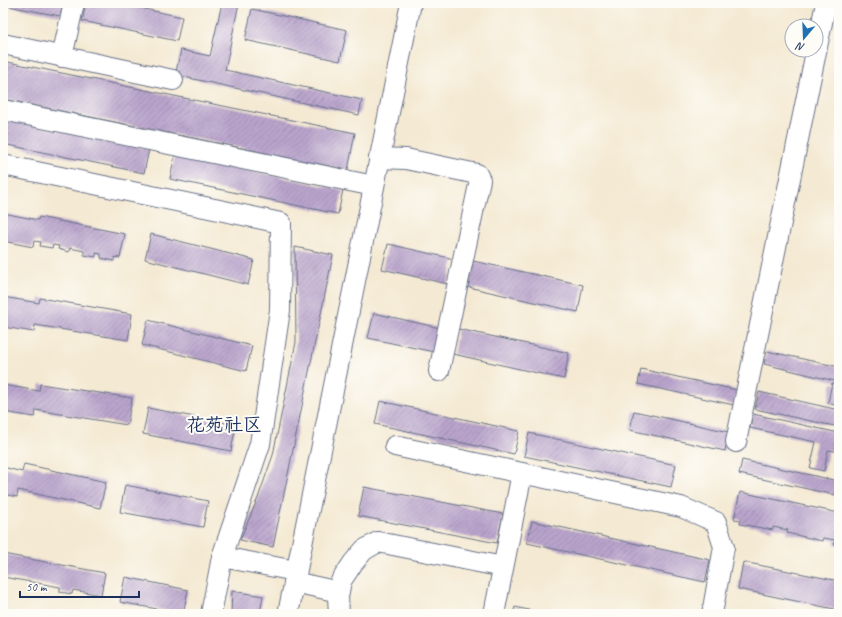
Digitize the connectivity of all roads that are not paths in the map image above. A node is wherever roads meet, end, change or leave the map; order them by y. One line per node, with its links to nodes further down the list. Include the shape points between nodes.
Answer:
1 (74, 3): 5 (street)
2 (411, 3): 8 (street)
3 (826, 3): 12 (street)
4 (3, 44): 5 (street)
5 (62, 57): 6 (street)
6 (173, 80)
7 (3, 110): 10 (street)
8 (379, 158): 10 (street); 11 (street, via 406,160 477,174 480,180)
9 (3, 165): 15 (street, via 281,223 280,310 260,444)
10 (374, 186): 17 (street)
11 (439, 371)
12 (736, 442)
13 (395, 446): 14 (street)
14 (522, 473): 16 (street); 23 (street, via 681,507 716,522 724,547)
15 (222, 557): 17 (street); 19 (street)
16 (503, 567): 18 (street, via 378,542 364,550 353,562 341,581); 22 (street)
17 (295, 576): 18 (street); 20 (street)
18 (339, 592): 21 (street)
19 (211, 614)
20 (288, 614)
21 (339, 614)
22 (494, 614)
23 (712, 614)

